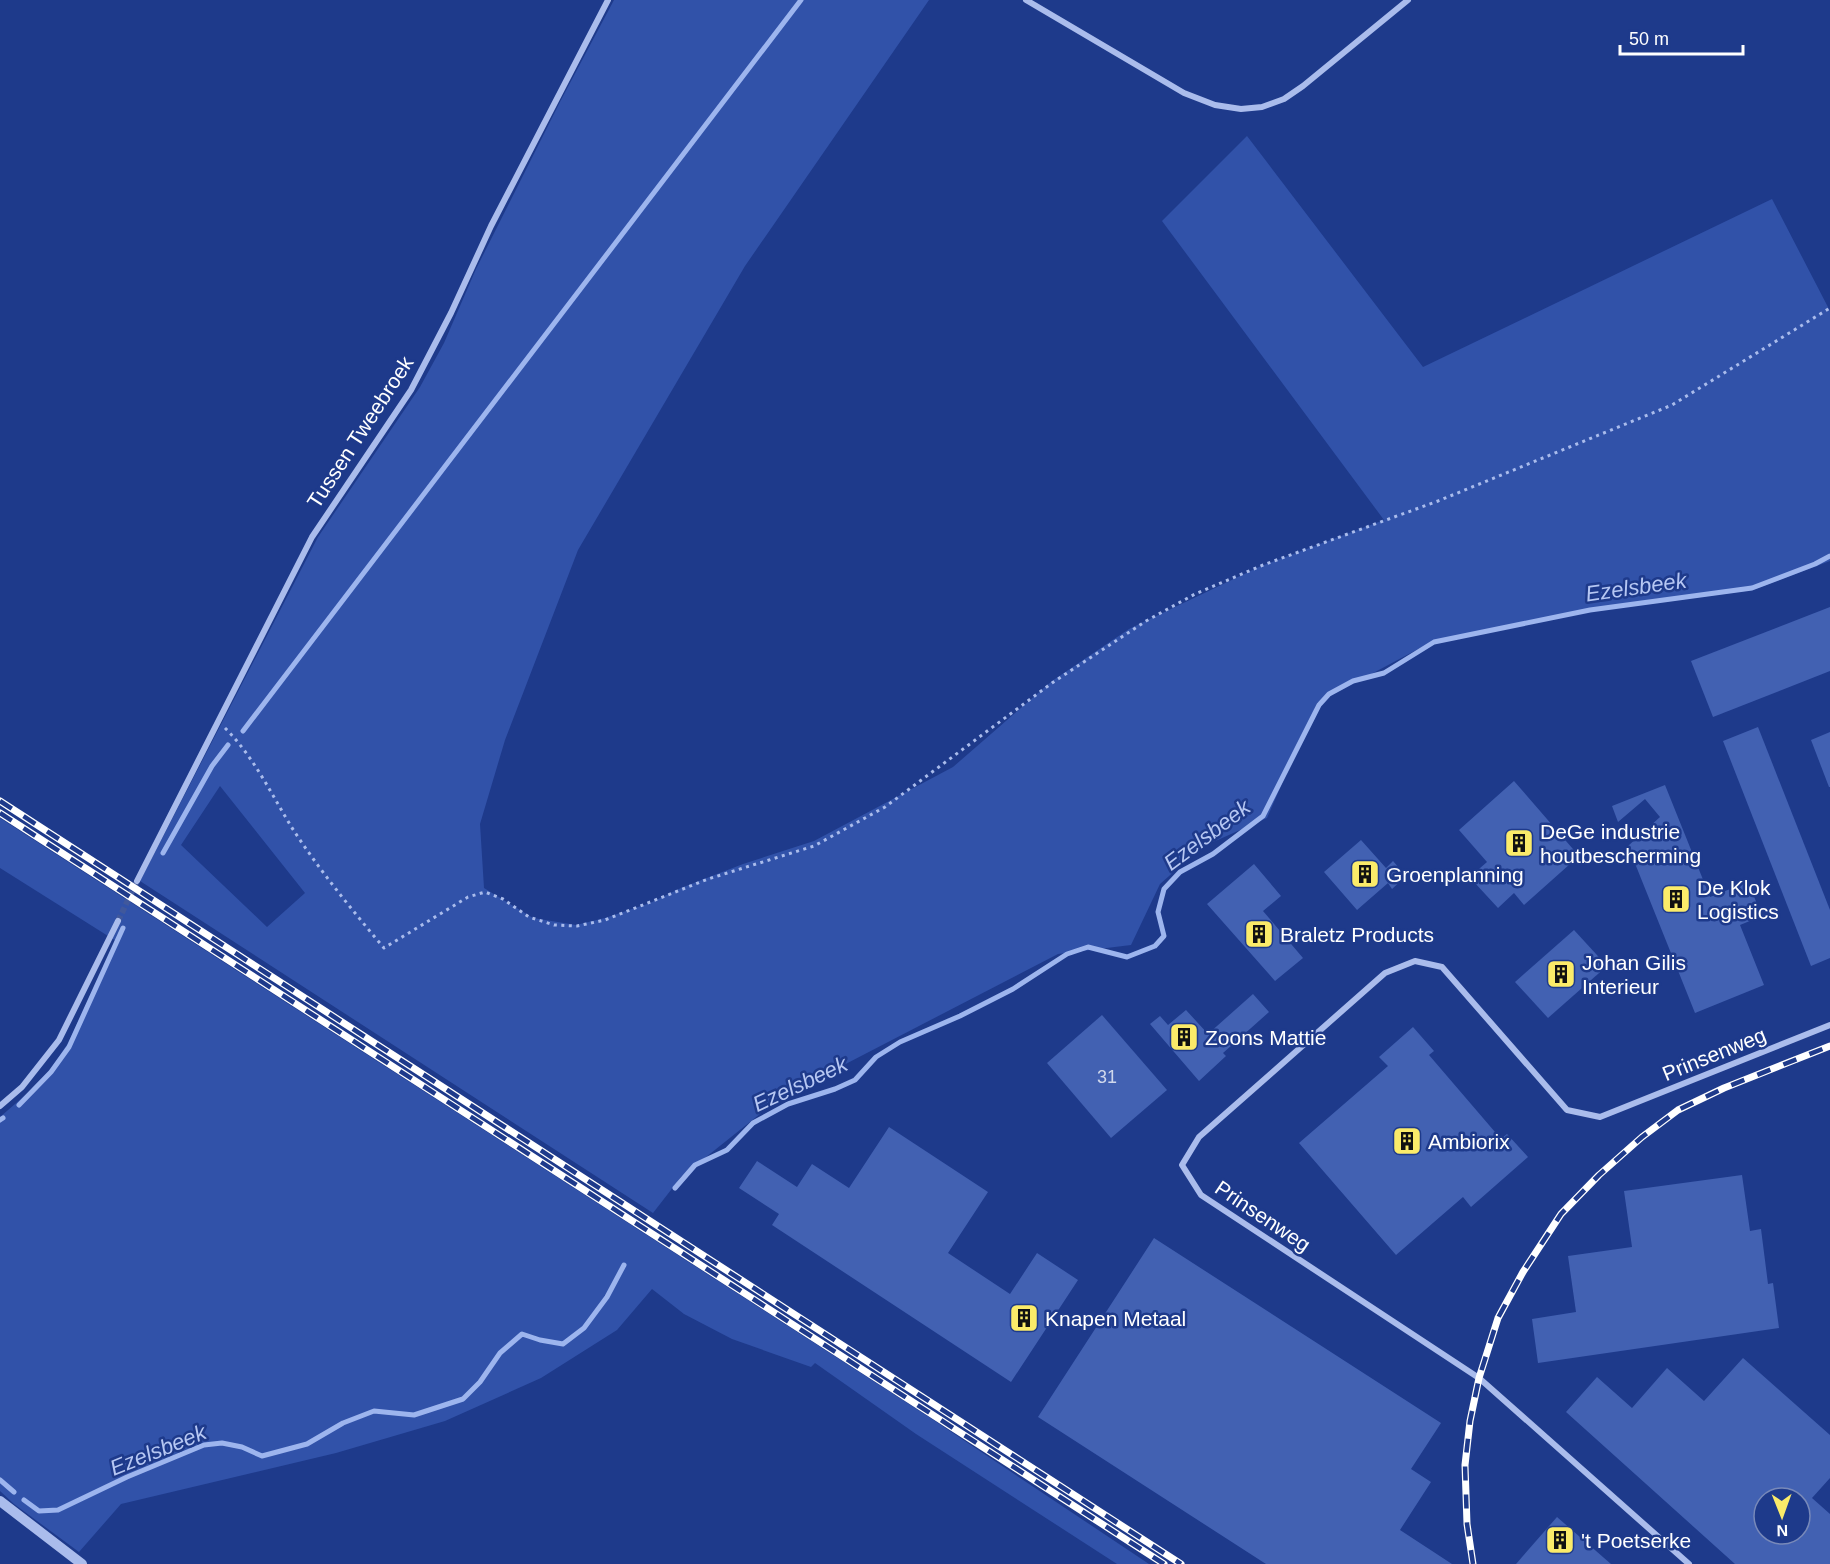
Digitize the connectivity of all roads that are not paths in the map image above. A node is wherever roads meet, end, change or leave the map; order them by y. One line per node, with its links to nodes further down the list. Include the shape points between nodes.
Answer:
1 (608, 0): 4 (street, Tussen Tweebroek, via 411,390 312,537)
2 (1026, 0): 3 (street, via 1184,93 1215,105 1241,109 1284,99 1304,86)
3 (1408, 0)
4 (137, 880)
5 (118, 921): 7 (street, via 59,1040 22,1087)
6 (1830, 1025): 10 (street, Prinsenweg, via 1600,1117 1567,1110 1442,967 1415,961 1385,973 1199,1137 1182,1165 1201,1195 1479,1377)
7 (0, 1106)
8 (0, 1501): 9 (street)
9 (82, 1564)
10 (1689, 1564)

